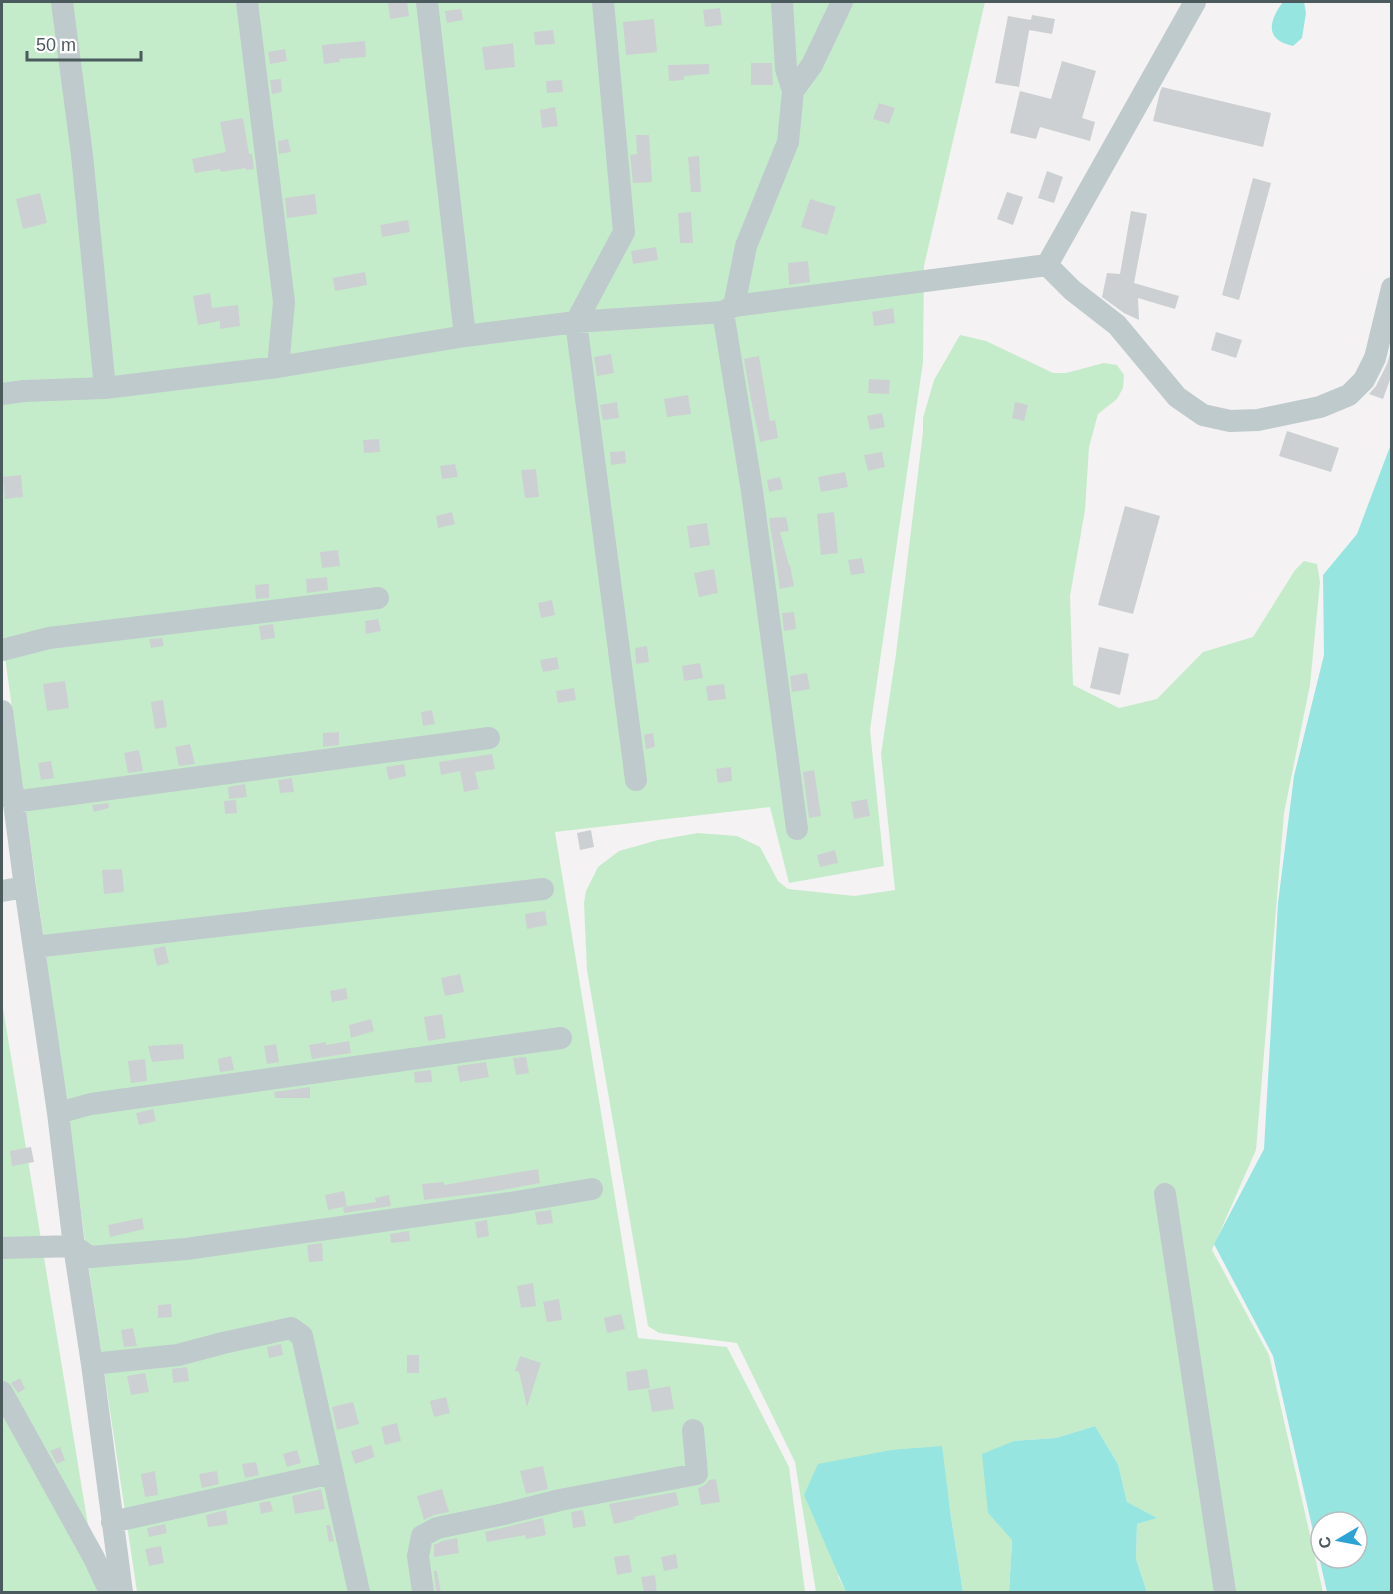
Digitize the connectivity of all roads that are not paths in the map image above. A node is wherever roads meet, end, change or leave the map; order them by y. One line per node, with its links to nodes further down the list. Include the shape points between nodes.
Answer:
1 (62, 2): 15 (street)
2 (247, 2): 14 (street, via 284,302)
3 (427, 2): 13 (street)
4 (603, 2): 12 (street, via 624,231)
5 (782, 2): 8 (street, via 786,69)
6 (842, 2): 8 (street, via 812,65)
7 (1195, 2): 9 (street)
8 (793, 91): 11 (street, via 788,142 746,246)
9 (1047, 265): 10 (street, via 1117,325 1177,397 1203,416 1230,421 1258,420 1320,407 1349,395 1364,380 1376,358); 11 (street)
10 (1392, 288)
11 (728, 309): 12 (street); 23 (street)
12 (576, 322): 13 (street); 21 (street)
13 (465, 336): 14 (street)
14 (278, 367): 15 (street)
15 (105, 388): 16 (street)
16 (2, 394)
17 (378, 598): 18 (street, via 50,638)
18 (2, 650)
19 (2, 711): 22 (street)
20 (489, 738): 22 (street)
21 (636, 780)
22 (13, 802): 24 (street)
23 (797, 829)
24 (25, 887): 26 (street); 27 (street)
25 (543, 889): 27 (street)
26 (2, 891)
27 (34, 947): 29 (street)
28 (561, 1038): 29 (street, via 91,1104)
29 (58, 1113): 32 (street)
30 (592, 1189): 32 (street, via 186,1249 90,1257)
31 (1165, 1194): 43 (street)
32 (74, 1246): 33 (street); 34 (street)
33 (2, 1248)
34 (92, 1364): 37 (street, via 178,1355 291,1328 302,1336); 38 (street)
35 (2, 1392): 39 (street, via 105,1584)
36 (693, 1430): 42 (street, via 697,1474 560,1500 437,1528 422,1536 418,1556)
37 (332, 1473): 38 (street); 41 (street)
38 (112, 1522): 40 (street)
39 (117, 1593)
40 (122, 1593)
41 (360, 1593)
42 (423, 1593)
43 (1225, 1593)

